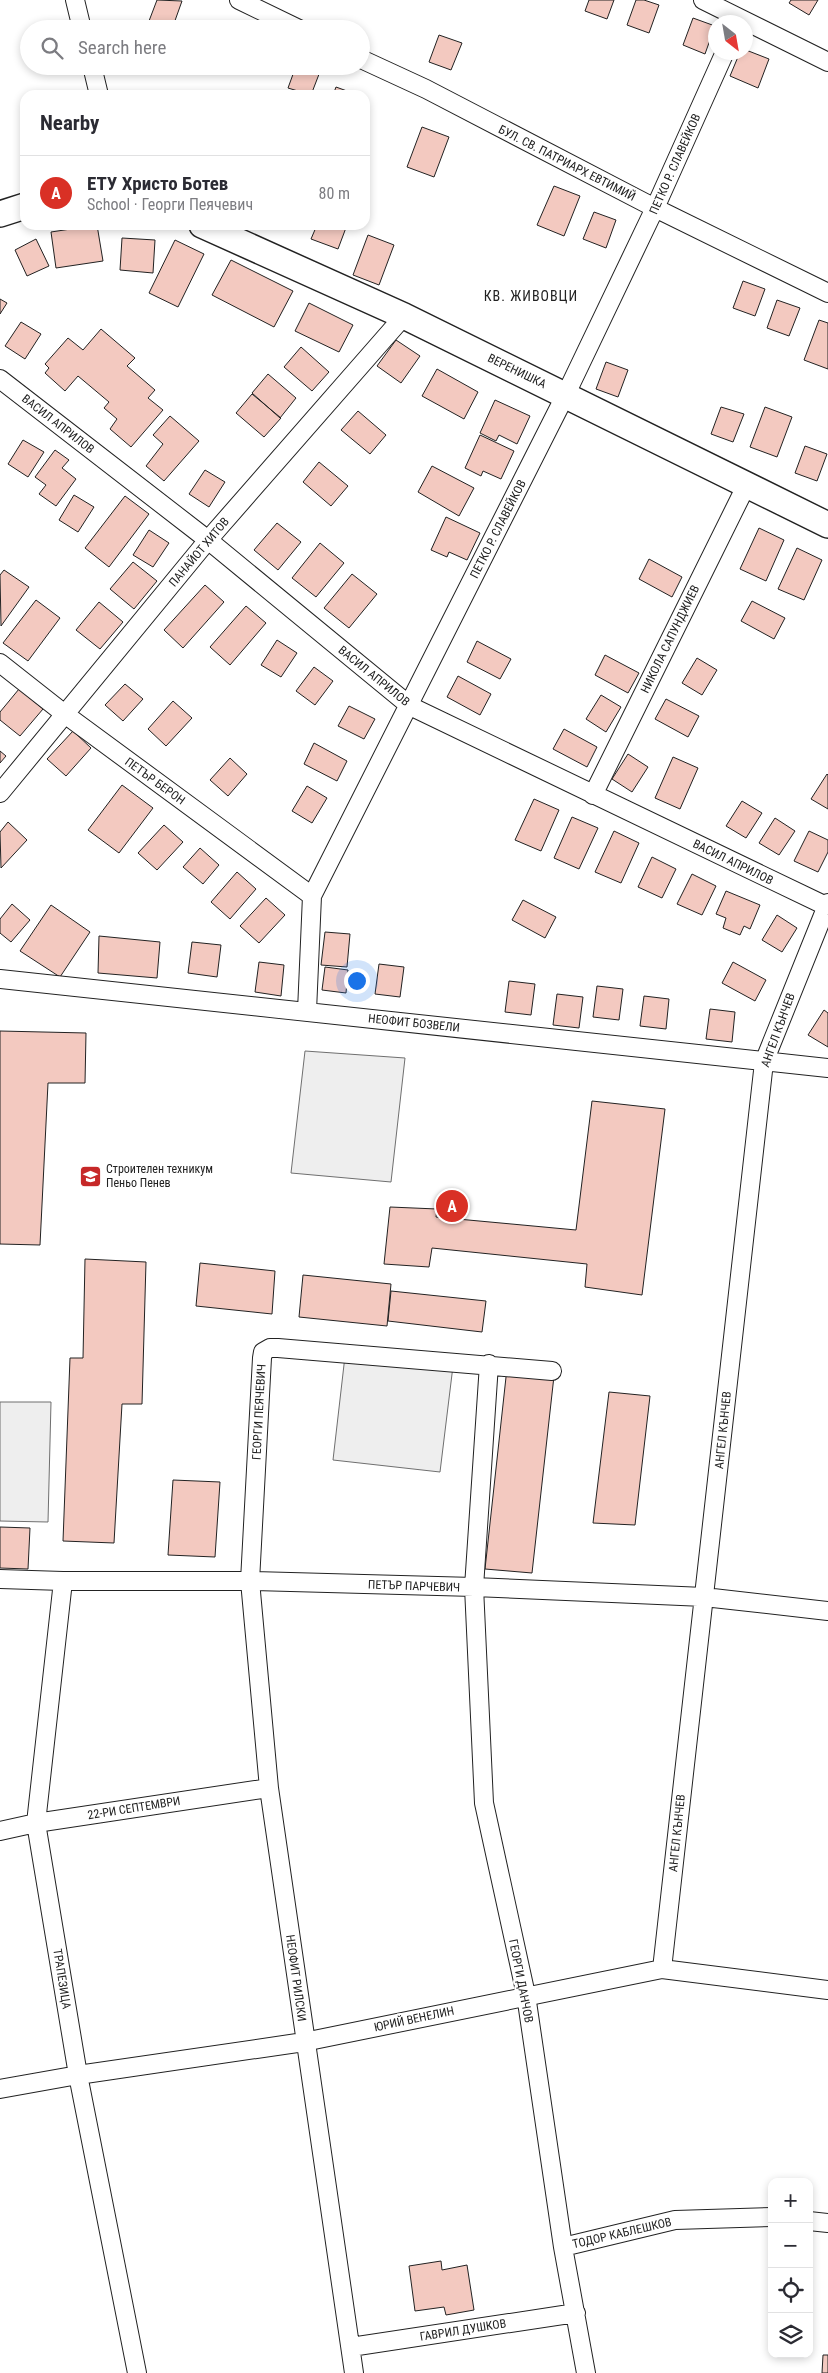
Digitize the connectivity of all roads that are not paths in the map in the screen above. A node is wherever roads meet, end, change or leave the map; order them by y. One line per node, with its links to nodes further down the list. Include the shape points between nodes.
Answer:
1 (75, 0): 5 (street)
2 (239, 0): 6 (street)
3 (702, 0): 4 (street)
4 (730, 15)
5 (80, 20)
6 (280, 20)
7 (753, 26): 10 (street)
8 (721, 60): 14 (street, ПЕТКО Р. СЛАВЕЙКОВ)
9 (370, 62): 14 (street, БУЛ. СВ. ПАТРИАРХ ЕВТИМИЙ)
10 (828, 62)
11 (94, 75): 12 (street)
12 (98, 90)
13 (20, 208): 15 (main road)
14 (655, 208): 17 (street, БУЛ. СВ. ПАТРИАРХ ЕВТИМИЙ); 20 (street, ПЕТКО Р. СЛАВЕЙКОВ)
15 (0, 214)
16 (213, 230): 18 (main road, ВЕРЕНИШКА)
17 (828, 293)
18 (404, 316): 20 (main road, ВЕРЕНИШКА); 23 (street, ПАНАЙОТ ХИТОВ)
19 (0, 378): 23 (street, ВАСИЛ АПРИЛОВ)
20 (566, 394): 21 (main road, ВЕРЕНИШКА); 25 (street, ПЕТКО Р. СЛАВЕЙКОВ)
21 (747, 484): 22 (main road, ВЕРЕНИШКА); 28 (street, НИКОЛА САПУНДЖИЕВ)
22 (828, 525)
23 (208, 540): 25 (street, ВАСИЛ АПРИЛОВ); 26 (street, ПАНАЙОТ ХИТОВ)
24 (0, 663): 26 (street, ПЕТЪР БЕРОН)
25 (410, 706): 28 (street, ВАСИЛ АПРИЛОВ); 29 (street, ПЕТКО Р. СЛАВЕЙКОВ)
26 (66, 715): 27 (street, ПАНАЙОТ ХИТОВ); 29 (street, ПЕТЪР БЕРОН)
27 (0, 793)
28 (593, 795): 30 (street, ВАСИЛ АПРИЛОВ)
29 (312, 896): 32 (street, ПЕТКО Р. СЛАВЕЙКОВ)
30 (827, 905): 33 (street, АНГЕЛ КЪНЧЕВ)
31 (0, 979): 32 (street, НЕОФИТ БОЗВЕЛИ)
32 (307, 1011): 33 (street, НЕОФИТ БОЗВЕЛИ)
33 (764, 1062): 34 (street, НЕОФИТ БОЗВЕЛИ); 41 (street, АНГЕЛ КЪНЧЕВ)
34 (828, 1068)
35 (490, 1364): 36 (street, ГЕОРГИ ПЕЯЧЕВИЧ); 39 (street, ГЕОРГИ ПЕЯЧЕВИЧ, via 278,1348 264,1352); 40 (street)
36 (552, 1371)
37 (0, 1579): 38 (street, ПЕТЪР ПАРЧЕВИЧ)
38 (63, 1581): 39 (street, ПЕТЪР ПАРЧЕВИЧ); 44 (street, ТРАПЕЗИЦА)
39 (250, 1581): 40 (street, ПЕТЪР ПАРЧЕВИЧ); 43 (street, НЕОФИТ РИЛСКИ)
40 (474, 1587): 41 (street, ПЕТЪР ПАРЧЕВИЧ); 48 (street, ГЕОРГИ ДАНЧОВ, via 484,1804)
41 (704, 1597): 42 (street, ПЕТЪР ПАРЧЕВИЧ); 46 (street, АНГЕЛ КЪНЧЕВ)
42 (828, 1611)
43 (269, 1788): 44 (street, 22-РИ СЕПТЕМВРИ); 49 (street, НЕОФИТ РИЛСКИ)
44 (36, 1823): 45 (street, 22-РИ СЕПТЕМВРИ); 50 (street, ТРАПЕЗИЦА)
45 (0, 1831)
46 (662, 1969): 47 (street, ЮРИЙ ВЕНЕЛИН); 48 (street, ЮРИЙ ВЕНЕЛИН)
47 (828, 1990)
48 (526, 1995): 49 (street, ЮРИЙ ВЕНЕЛИН); 55 (street, ГЕОРГИ ДАНЧОВ)
49 (304, 2042): 50 (street, ЮРИЙ ВЕНЕЛИН); 57 (street, НЕОФИТ РИЛСКИ)
50 (78, 2075): 51 (street, ЮРИЙ ВЕНЕЛИН); 58 (street, ТРАПЕЗИЦА)
51 (0, 2089)
52 (768, 2217): 55 (street, ТОДОР КАБЛЕШКОВ, via 675,2220)
53 (813, 2221): 54 (street)
54 (828, 2223)
55 (563, 2247): 56 (street, ГЕОРГИ ДАНЧОВ)
56 (576, 2313): 57 (street, ГАВРИЛ ДУШКОВ); 60 (street, ГЕОРГИ ДАНЧОВ)
57 (351, 2348): 59 (street, НЕОФИТ РИЛСКИ)
58 (137, 2373)
59 (354, 2373)
60 (586, 2373)

